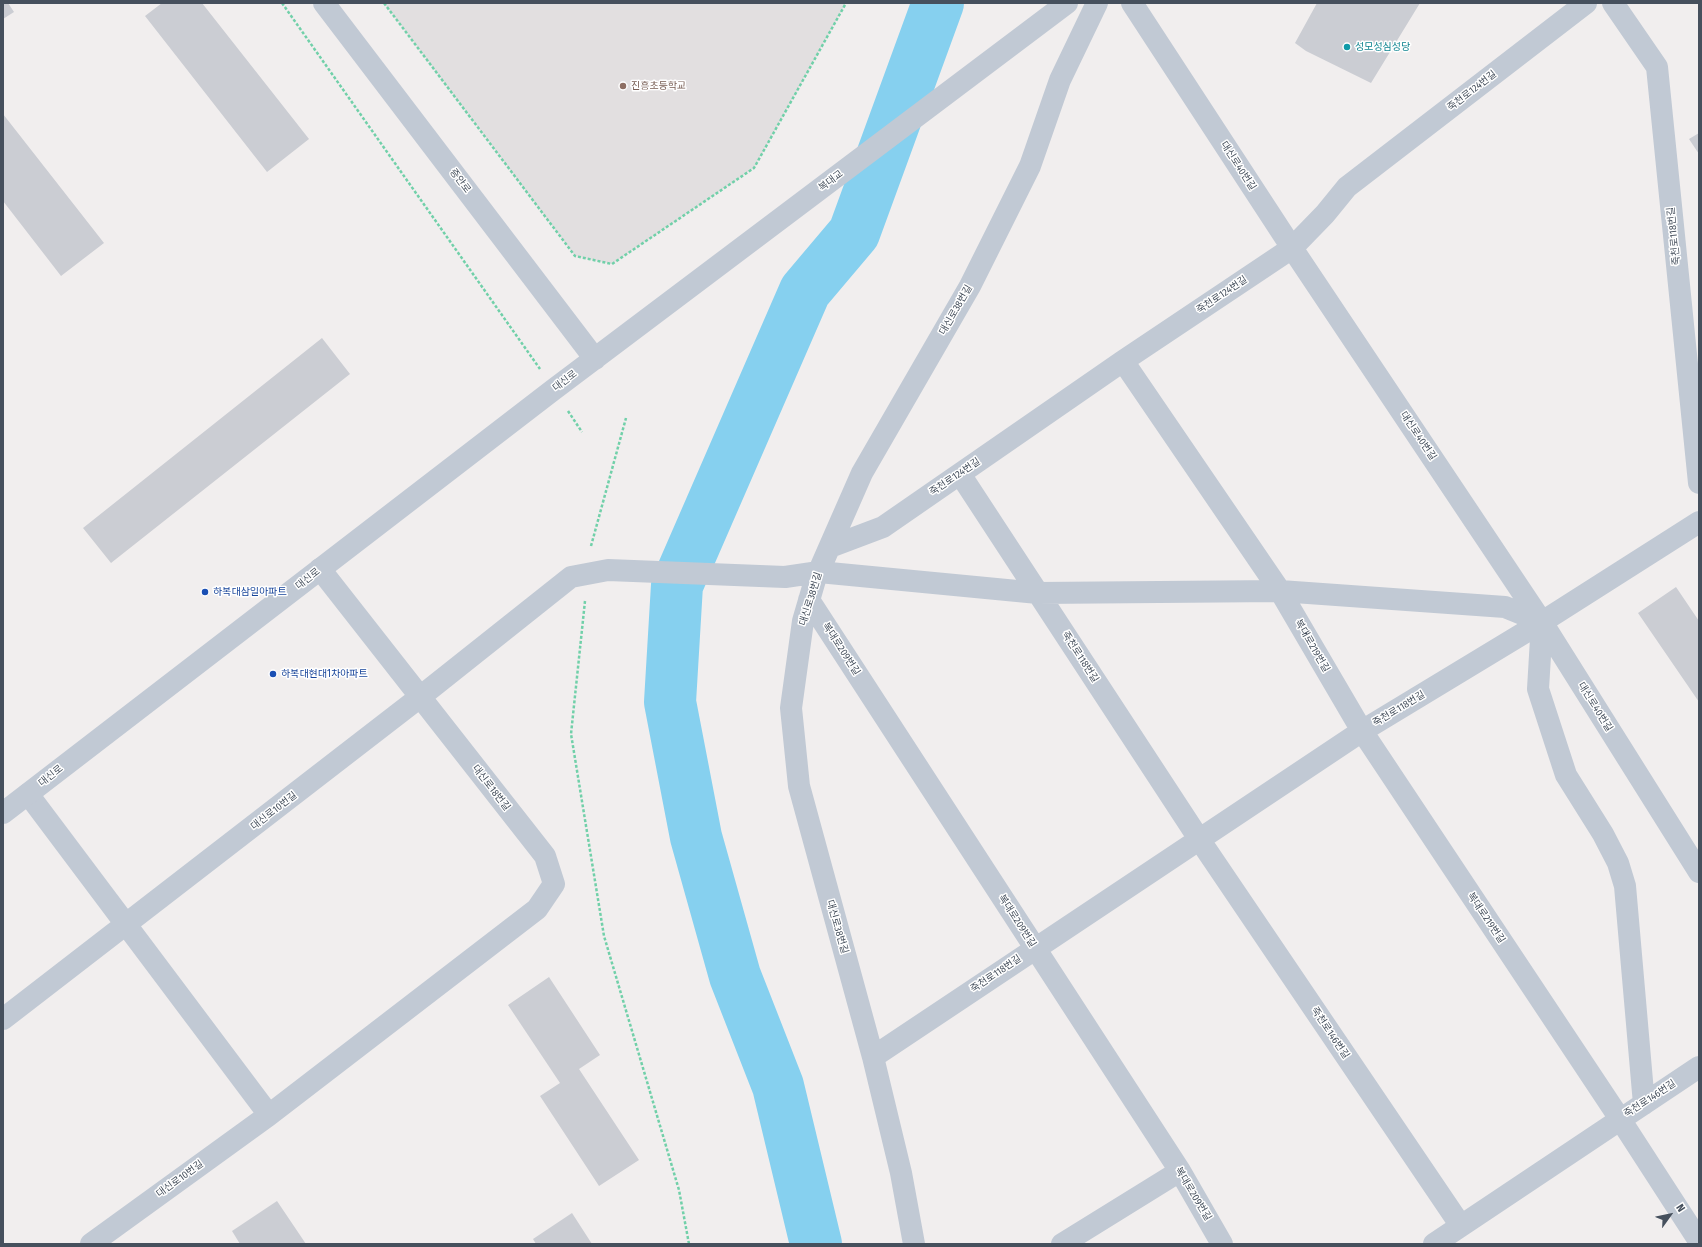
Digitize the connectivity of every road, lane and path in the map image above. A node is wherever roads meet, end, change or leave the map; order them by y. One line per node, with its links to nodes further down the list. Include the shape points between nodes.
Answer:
1 (282, 3): 13 (path, via 524,345)
2 (324, 3): 11 (street, 증안로)
3 (384, 3): 4 (path, via 575,256 612,264 754,168)
4 (846, 3)
5 (1067, 3): 11 (street, 복대교)
6 (1097, 3): 19 (street, 대신로38번길, via 1060,80 1030,166 970,286 862,473)
7 (1132, 3): 10 (street, 대신로40번길)
8 (1586, 3): 10 (street, 죽천로124번길, via 1347,187)
9 (1613, 3): 17 (street, 죽천로118번길, via 1657,67)
10 (1292, 248): 12 (street, 죽천로124번길); 26 (street, 대신로40번길)
11 (594, 359): 13 (street, 대신로)
12 (1123, 361): 16 (street, 죽천로124번길); 23 (street, 복대로219번길)
13 (553, 390): 15 (path); 20 (street, 대신로)
14 (626, 418): 21 (path, via 590,548)
15 (582, 432)
16 (960, 474): 19 (street, 죽천로124번길, via 883,526); 24 (street, 죽천로118번길)
17 (1699, 482)
18 (1699, 522): 26 (street, 죽천로118번길)
19 (830, 547): 22 (street, 대신로38번길)
20 (320, 569): 27 (street, 대신로18번길); 29 (street, 대신로)
21 (598, 572): 22 (street, via 785,577); 27 (street, via 571,577); 46 (path, via 571,734 604,936 679,1190)
22 (819, 572): 24 (street); 25 (street, 대신로38번길)
23 (1280, 592): 24 (street); 26 (street, via 1504,607); 28 (street, 복대로219번길)
24 (1038, 593): 31 (street, 죽천로118번길)
25 (809, 600): 35 (street, 복대로209번길); 37 (street, 대신로38번길, via 803,621 791,708 798,786)
26 (1542, 622): 28 (street, 죽천로118번길); 32 (street, 대신로40번길); 39 (street, via 1538,688 1566,775 1603,834 1618,863 1625,886)
27 (420, 697): 33 (street, 대신로18번길, via 544,856); 34 (street, 대신로10번길)
28 (1362, 731): 31 (street, 죽천로118번길); 41 (street, 복대로219번길)
29 (28, 794): 30 (street, 대신로); 34 (street)
30 (3, 813)
31 (1199, 839): 35 (street, 죽천로118번길); 43 (street, 죽천로146번길)
32 (1699, 872)
33 (554, 884): 40 (street, 대신로10번길, via 537,909)
34 (127, 925): 36 (street, 대신로10번길); 40 (street)
35 (1035, 948): 37 (street, 죽천로118번길); 42 (street, 복대로209번길)
36 (3, 1019)
37 (873, 1057): 47 (street, 대신로38번길, via 901,1173)
38 (1699, 1067): 39 (street, 죽천로146번길)
39 (1644, 1104): 41 (street, 죽천로146번길)
40 (269, 1114): 45 (street, 대신로10번길)
41 (1620, 1119): 43 (street, 죽천로146번길); 44 (street, 복대로219번길)
42 (1180, 1171): 48 (street); 49 (street, 복대로209번길)
43 (1461, 1226): 50 (street, 죽천로146번길)
44 (1699, 1241)
45 (91, 1244)
46 (690, 1244)
47 (914, 1244)
48 (1062, 1244)
49 (1222, 1244)
50 (1434, 1244)

